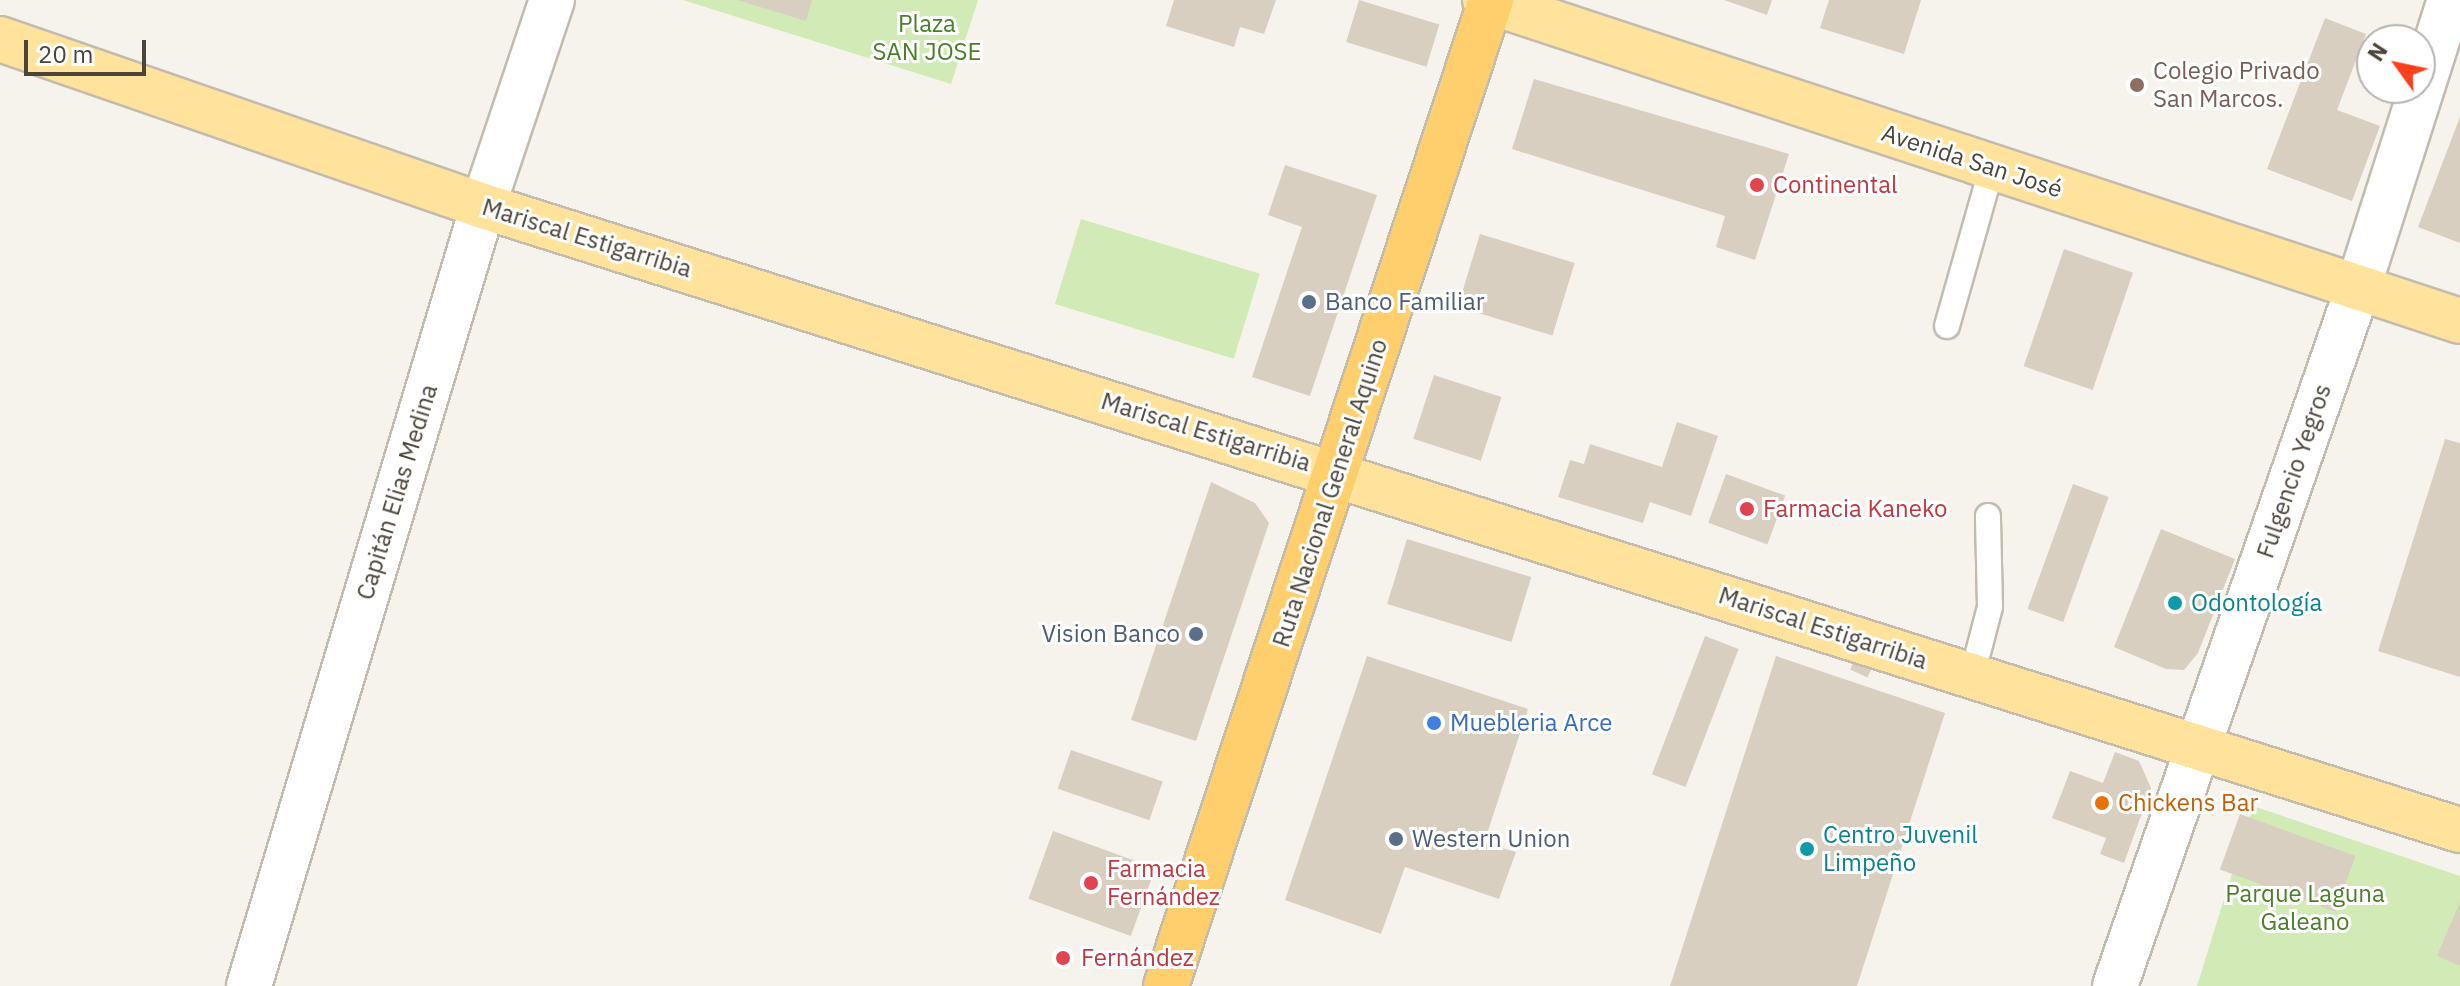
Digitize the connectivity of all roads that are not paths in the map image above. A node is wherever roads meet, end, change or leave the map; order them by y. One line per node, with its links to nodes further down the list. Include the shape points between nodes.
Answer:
1 (552, 0): 6 (street, Capitán Elias Medina)
2 (2450, 0): 7 (street, Fulgencio Yegros)
3 (1488, 1): 5 (main road, Avenida San José); 10 (highway, Ruta Nacional General Aquino)
4 (0, 39): 6 (main road, Mariscal Estigarribia)
5 (1992, 167): 7 (main road, Avenida San José); 9 (lane)
6 (483, 206): 10 (main road, Mariscal Estigarribia); 15 (street, Capitán Elias Medina)
7 (2358, 288): 8 (main road, Avenida San José); 13 (street, Fulgencio Yegros)
8 (2460, 321)
9 (1947, 326)
10 (1337, 473): 12 (main road, Mariscal Estigarribia); 16 (highway, Ruta Nacional General Aquino)
11 (1988, 516): 12 (lane, via 1990,607)
12 (1972, 676): 13 (main road, Mariscal Estigarribia)
13 (2198, 747): 14 (main road, Mariscal Estigarribia); 17 (street, Fulgencio Yegros)
14 (2460, 830)
15 (249, 986)
16 (1166, 986)
17 (2115, 986)

